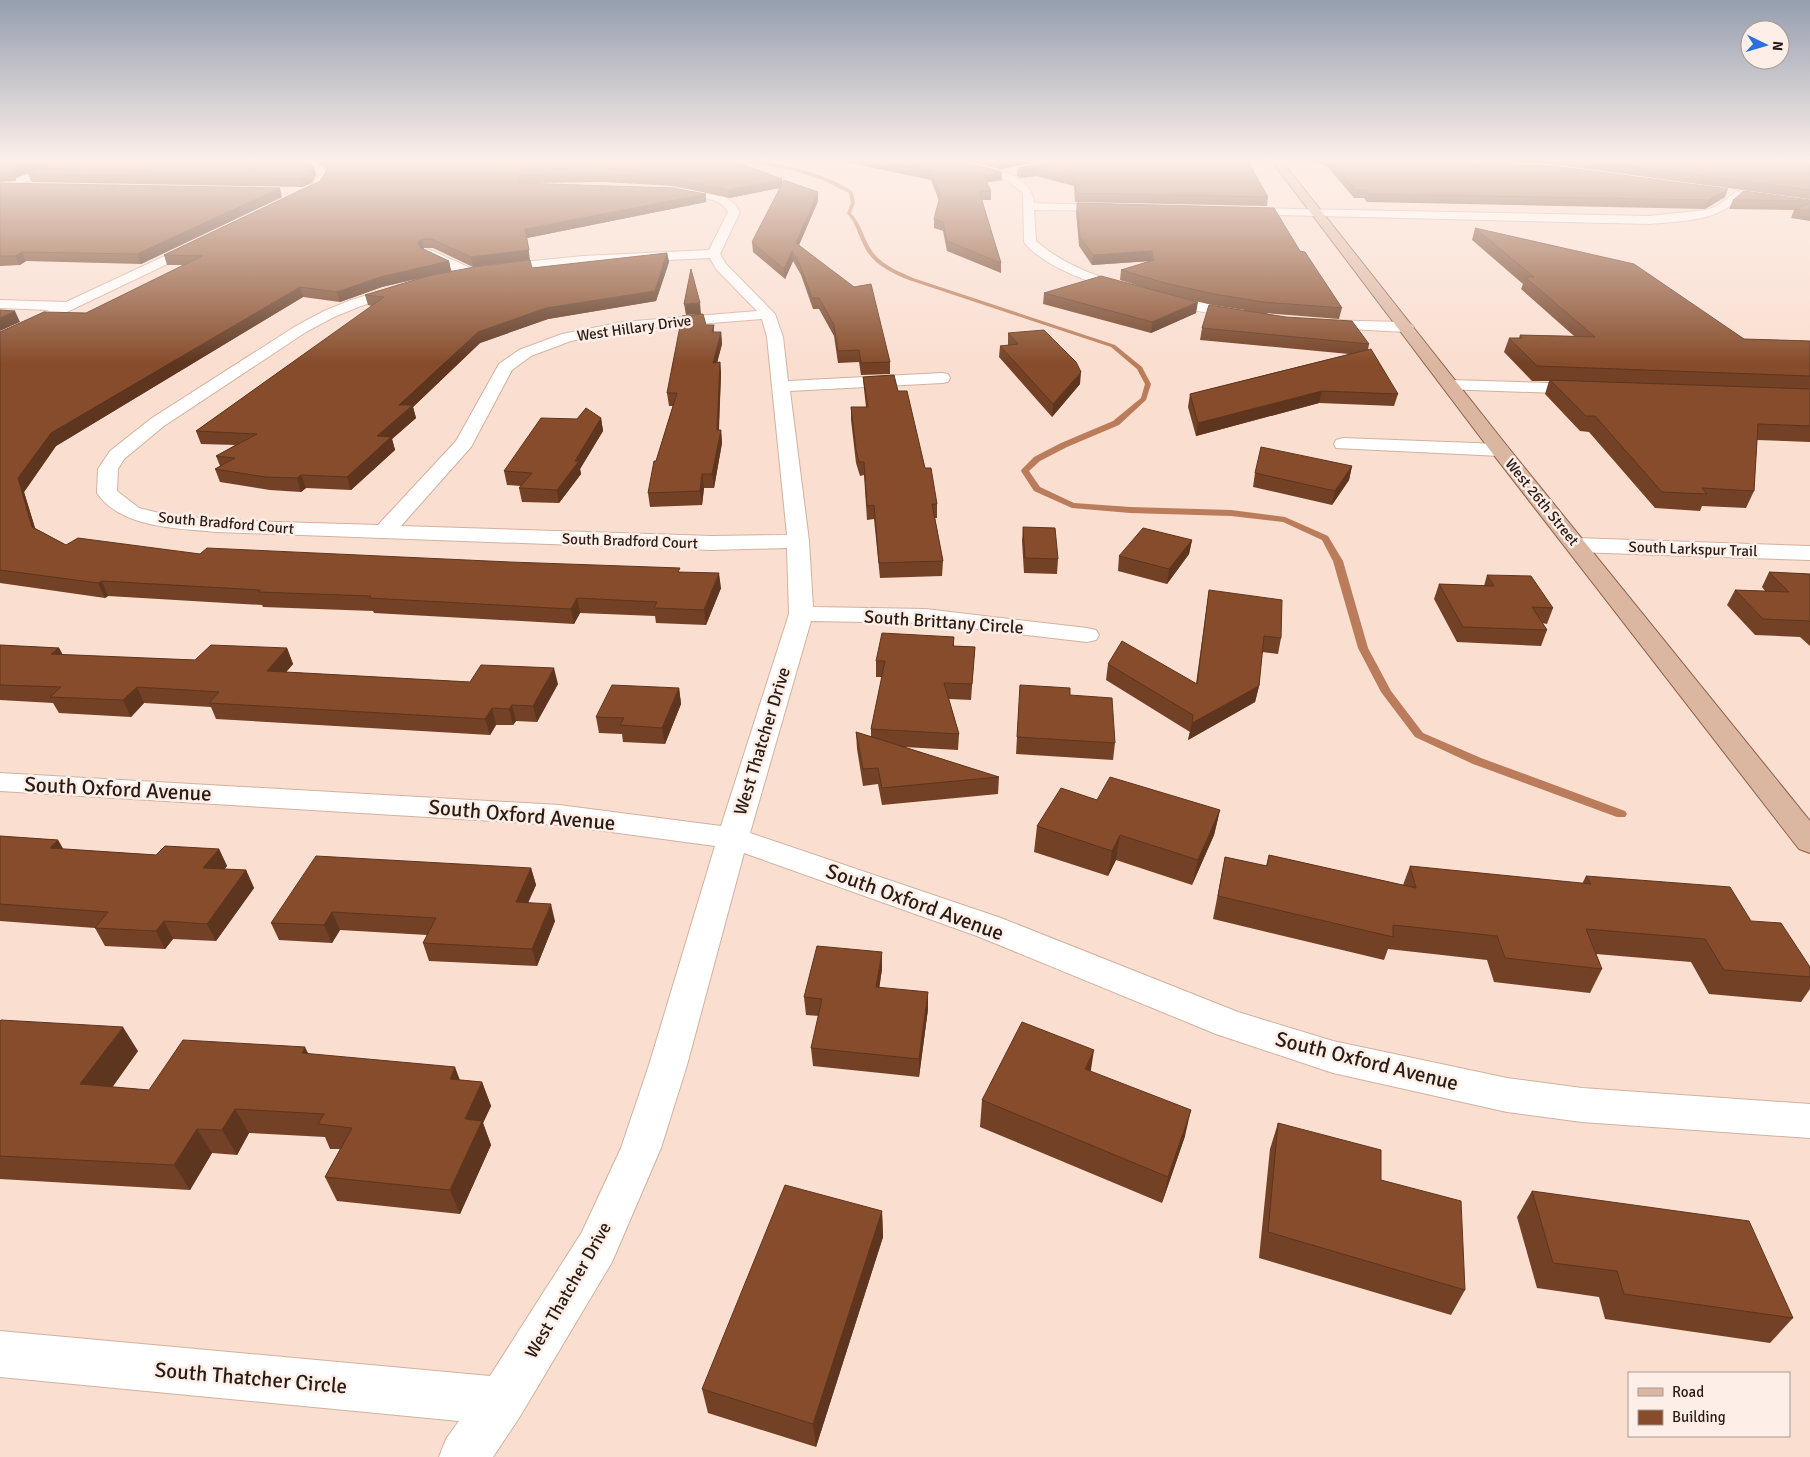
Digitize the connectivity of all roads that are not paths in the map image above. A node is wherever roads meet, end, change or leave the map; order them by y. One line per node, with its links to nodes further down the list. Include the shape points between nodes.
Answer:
1 (726, 228): 6 (street)
2 (1030, 228): 13 (street, via 1030,242 1043,256 1059,265 1137,291 1213,311)
3 (1329, 228): 15 (main road, West 26th Street)
4 (210, 239): 11 (street)
5 (428, 253): 7 (street)
6 (714, 254): 7 (street, via 574,261); 12 (street, via 721,266)
7 (470, 272): 8 (street)
8 (444, 278)
9 (420, 284): 23 (street, South Bradford Court, via 356,303 302,329 158,422 117,455 108,469 106,482 107,493 132,512 162,520)
10 (0, 304): 11 (street)
11 (69, 306): 16 (street)
12 (768, 314): 19 (street, West Thatcher Drive); 23 (street, West Hillary Drive, via 623,326 567,337 525,353 504,367 464,442)
13 (1258, 318)
14 (1305, 323): 15 (street)
15 (1406, 327): 18 (main road, West 26th Street)
16 (0, 339)
17 (942, 378): 19 (street)
18 (1450, 385): 20 (street); 22 (main road, West 26th Street)
19 (780, 386): 24 (street, West Thatcher Drive)
20 (1600, 390)
21 (1343, 444): 22 (street)
22 (1500, 450): 25 (main road, West 26th Street)
23 (383, 533): 24 (street, South Bradford Court, via 712,544)
24 (798, 541): 27 (street, West Thatcher Drive)
25 (1576, 544): 26 (street, South Larkspur Trail); 31 (main road, West 26th Street)
26 (1810, 553)
27 (801, 614): 28 (street, South Brittany Circle, via 925,616); 30 (street, West Thatcher Drive)
28 (1087, 636)
29 (0, 782): 30 (street, South Oxford Avenue, via 559,815)
30 (733, 838): 32 (street, South Oxford Avenue, via 989,927 1229,1024 1333,1057 1507,1096 1582,1105); 34 (street, West Thatcher Drive, via 641,1148 597,1247)
31 (1810, 842)
32 (1810, 1121)
33 (0, 1354): 34 (street, South Thatcher Circle)
34 (502, 1402): 35 (street, West Thatcher Drive)
35 (464, 1457)

